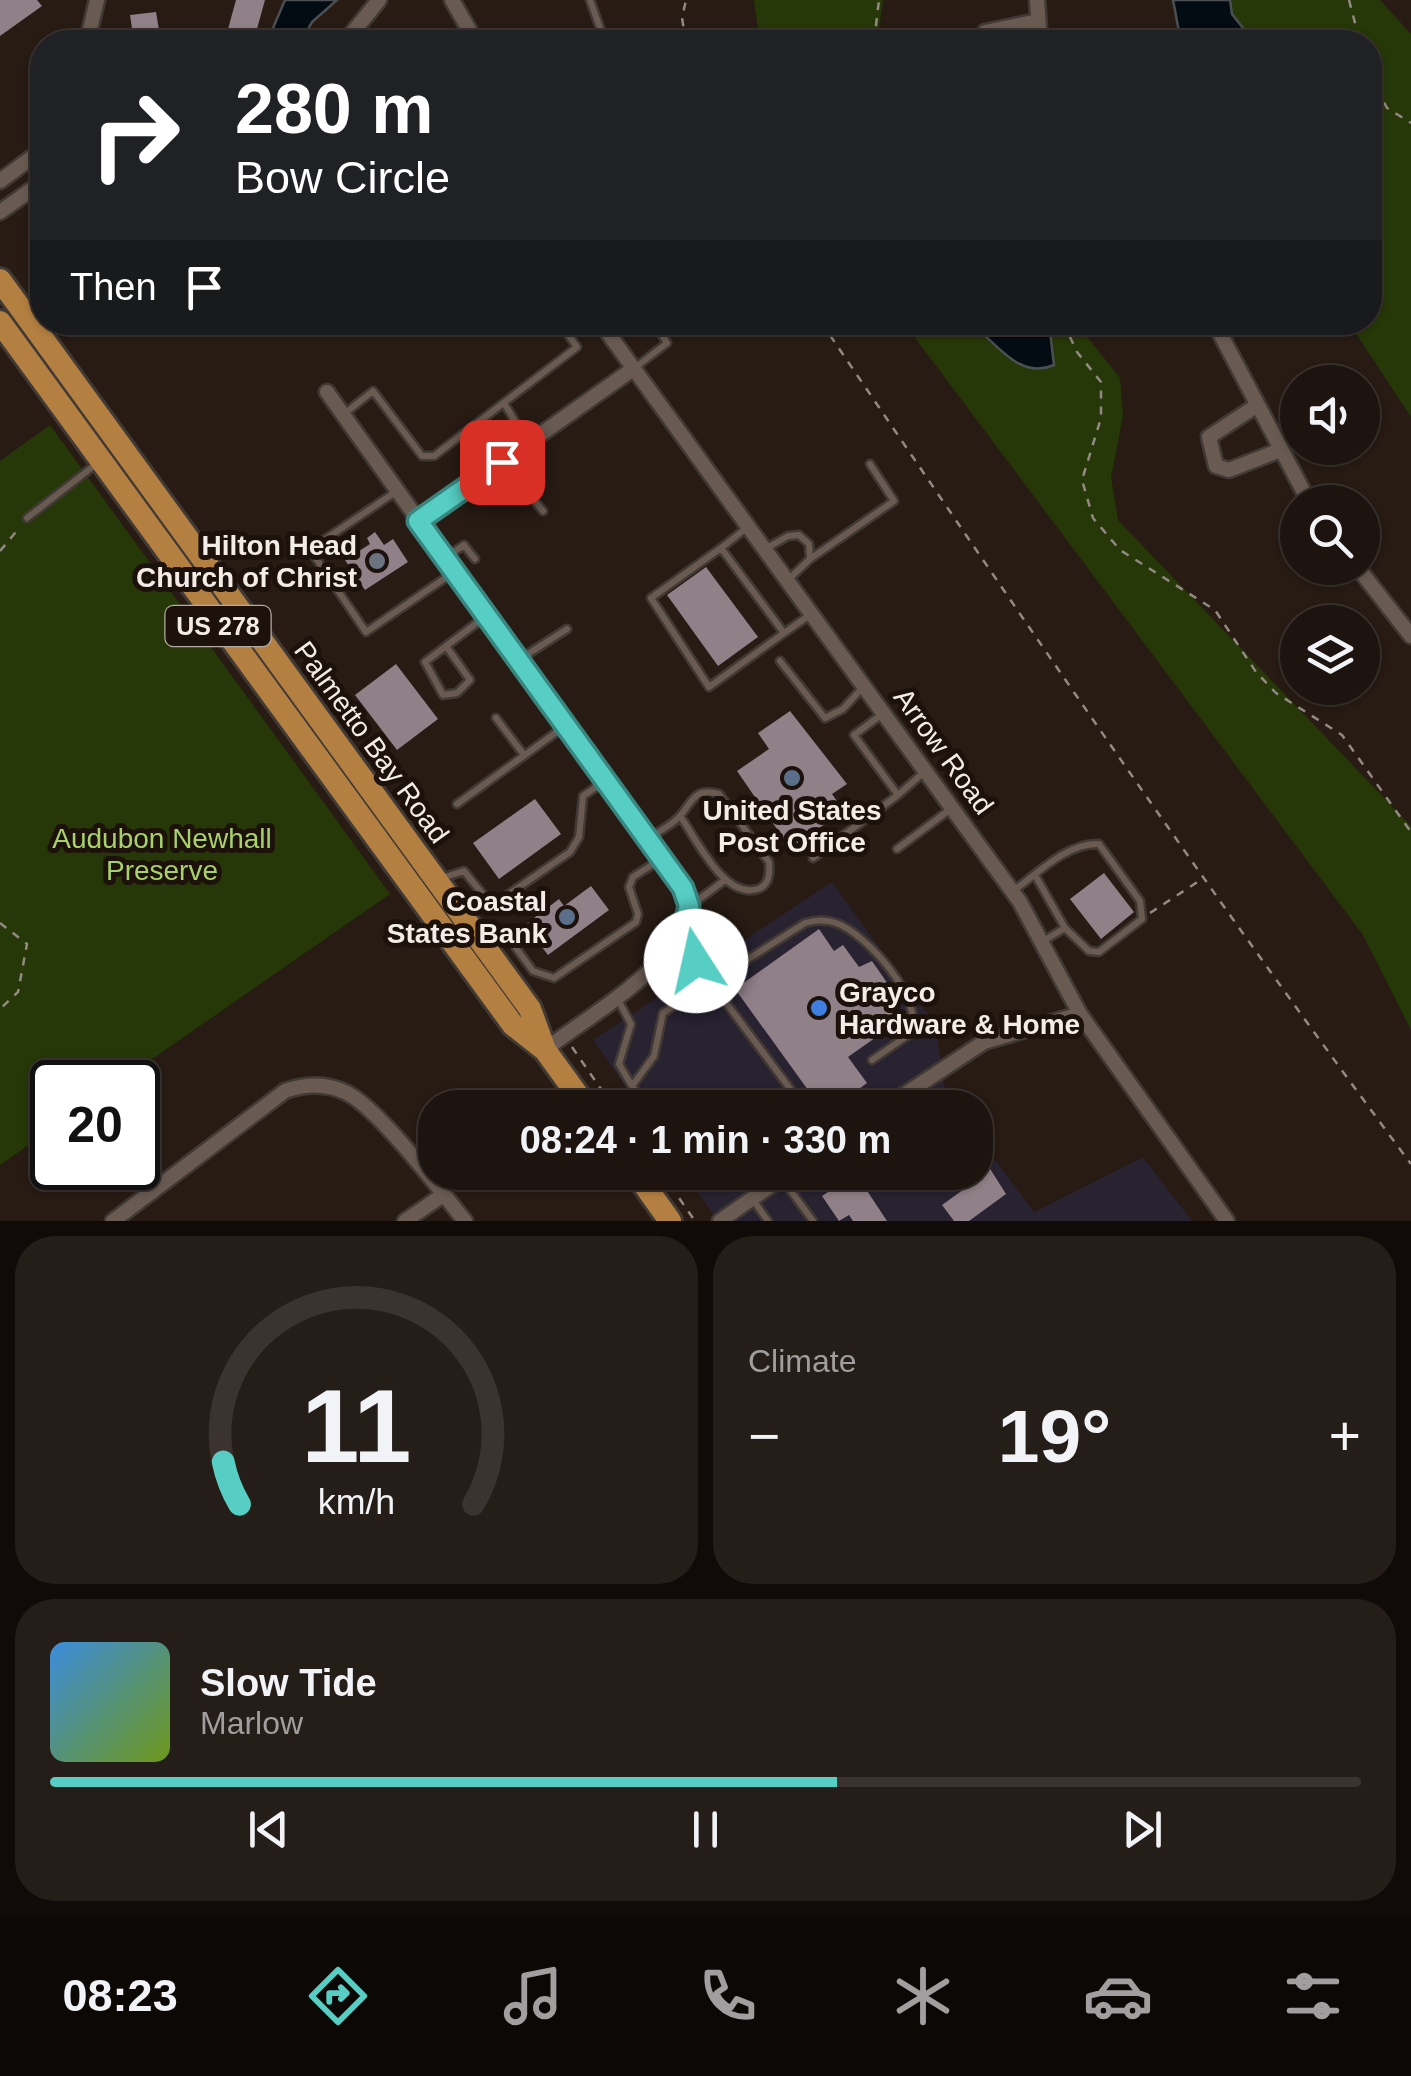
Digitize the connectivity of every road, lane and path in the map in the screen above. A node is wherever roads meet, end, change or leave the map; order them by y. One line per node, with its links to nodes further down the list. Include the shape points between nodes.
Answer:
1 (97, 0): 10 (street)
2 (379, 0): 11 (street)
3 (452, 0): 12 (street)
4 (590, 0): 13 (lane)
5 (686, 0): 14 (path)
6 (879, 0): 15 (path)
7 (1037, 0): 9 (street)
8 (1349, 0): 18 (path)
9 (1038, 21): 16 (street); 17 (street)
10 (91, 30)
11 (354, 30)
12 (469, 30)
13 (600, 30)
14 (684, 30)
15 (875, 30)
16 (988, 30)
17 (1039, 30)
18 (1357, 30)
19 (1382, 98): 20 (path)
20 (1411, 123)
21 (30, 159): 22 (street)
22 (0, 180)
23 (30, 189): 24 (street)
24 (0, 212)
25 (0, 280): 26 (highway, Palmetto Bay Road / US 278)
26 (30, 321)
27 (0, 322): 43 (highway, Palmetto Bay Road / US 278)
28 (40, 335): 41 (highway, Palmetto Bay Road / US 278)
29 (568, 335): 37 (lane, via 577,347)
30 (609, 335): 35 (street, Arrow Road)
31 (662, 335): 35 (lane, via 667,343)
32 (830, 335): 86 (path)
33 (1070, 335): 80 (path, via 1101,382 1101,418 1082,480 1093,518 1110,543 1215,610 1276,693 1342,735)
34 (1220, 335): 38 (street)
35 (633, 369): 40 (street); 51 (street, Arrow Road)
36 (327, 392): 39 (street)
37 (504, 403): 39 (lane, via 434,456 422,456 373,391); 40 (lane)
38 (1256, 406): 42 (street); 42 (street, via 1209,437 1216,466 1229,470)
39 (343, 415): 47 (street)
40 (528, 443): 44 (street)
41 (122, 448): 43 (lane); 88 (highway, Palmetto Bay Road / US 278)
42 (1278, 452): 46 (street)
43 (100, 462): 49 (lane); 101 (highway, Palmetto Bay Road / US 278, via 513,1025)
44 (502, 462): 48 (lane); 50 (street)
45 (870, 464): 57 (lane, via 894,501)
46 (1298, 485)
47 (398, 491): 50 (street); 58 (lane, via 315,546 315,557 366,632)
48 (543, 511)
49 (27, 518): 54 (path)
50 (418, 521): 55 (street)
51 (750, 525): 52 (lane); 53 (street, Arrow Road)
52 (721, 548): 64 (lane); 64 (lane, via 651,598 709,687)
53 (767, 549): 57 (lane, via 799,535 809,544); 59 (street, Arrow Road)
54 (0, 551)
55 (445, 558): 56 (lane, via 464,545); 58 (street)
56 (474, 559)
57 (810, 559): 59 (lane)
58 (455, 572): 62 (street)
59 (789, 579): 61 (street, Arrow Road)
60 (1371, 585): 65 (street)
61 (813, 613): 64 (lane); 69 (street, Arrow Road)
62 (487, 616): 66 (lane); 67 (street)
63 (567, 630): 67 (lane)
64 (784, 632)
65 (1411, 636)
66 (446, 646): 66 (lane, via 424,666 443,695 470,680)
67 (518, 660): 72 (street)
68 (780, 661): 69 (lane, via 826,718)
69 (865, 685): 70 (street, Arrow Road)
70 (885, 712): 74 (street, Arrow Road); 76 (lane, via 854,735)
71 (496, 718): 73 (lane)
72 (566, 725): 73 (lane); 75 (street)
73 (524, 755): 77 (lane)
74 (927, 770): 76 (lane); 78 (street, Arrow Road)
75 (606, 780): 81 (street); 88 (lane, via 583,796 579,837 570,852 496,903 464,870)
76 (898, 795): 84 (lane)
77 (457, 804)
78 (953, 807): 82 (lane); 89 (street, Arrow Road)
79 (680, 816): 81 (lane); 87 (lane); 87 (lane, via 700,792 719,794 769,862 770,874 757,890)
80 (1411, 832)
81 (649, 838): 83 (street)
82 (896, 849)
83 (663, 858): 90 (street); 96 (lane, via 629,886 636,922 554,978 532,971)
84 (813, 858)
85 (1036, 875): 89 (lane); 91 (lane, via 1079,845 1098,844 1140,901); 93 (lane)
86 (1204, 878): 91 (path); 108 (path)
87 (725, 880): 90 (lane)
88 (437, 881): 101 (highway, Palmetto Bay Road / US 278, via 530,1009)
89 (1012, 891): 95 (street, Arrow Road)
90 (689, 906): 94 (street)
91 (1142, 919): 93 (lane, via 1099,952 1079,946)
92 (0, 923): 99 (path, via 27,944 18,992)
93 (1065, 928): 95 (lane)
94 (680, 941): 97 (lane); 98 (street)
95 (1044, 941): 100 (street, Arrow Road)
96 (516, 948)
97 (711, 982): 102 (lane, via 804,923 836,922 856,934 914,1009 910,1034); 103 (lane, via 664,1013 654,1056); 106 (lane)
98 (615, 995): 101 (street); 103 (lane, via 631,1024 619,1064)
99 (0, 1008)
100 (1080, 1014): 107 (street, via 984,1042); 123 (street, Arrow Road)
101 (544, 1050): 104 (highway, Palmetto Bay Road / US 278)
102 (872, 1060)
103 (632, 1086): 105 (lane)
104 (574, 1090)
105 (635, 1090)
106 (791, 1090)
107 (911, 1090)
108 (1411, 1164)
109 (648, 1190): 118 (highway)
110 (673, 1190): 119 (path)
111 (763, 1190): 114 (street)
112 (793, 1190): 122 (lane)
113 (444, 1195): 115 (street, via 350,1094 302,1085 285,1091); 116 (street); 117 (street)
114 (752, 1199): 120 (street); 121 (lane)
115 (113, 1221)
116 (406, 1221)
117 (465, 1221)
118 (670, 1221)
119 (695, 1221)
120 (720, 1221)
121 (768, 1221)
122 (813, 1221)
123 (1227, 1221)

